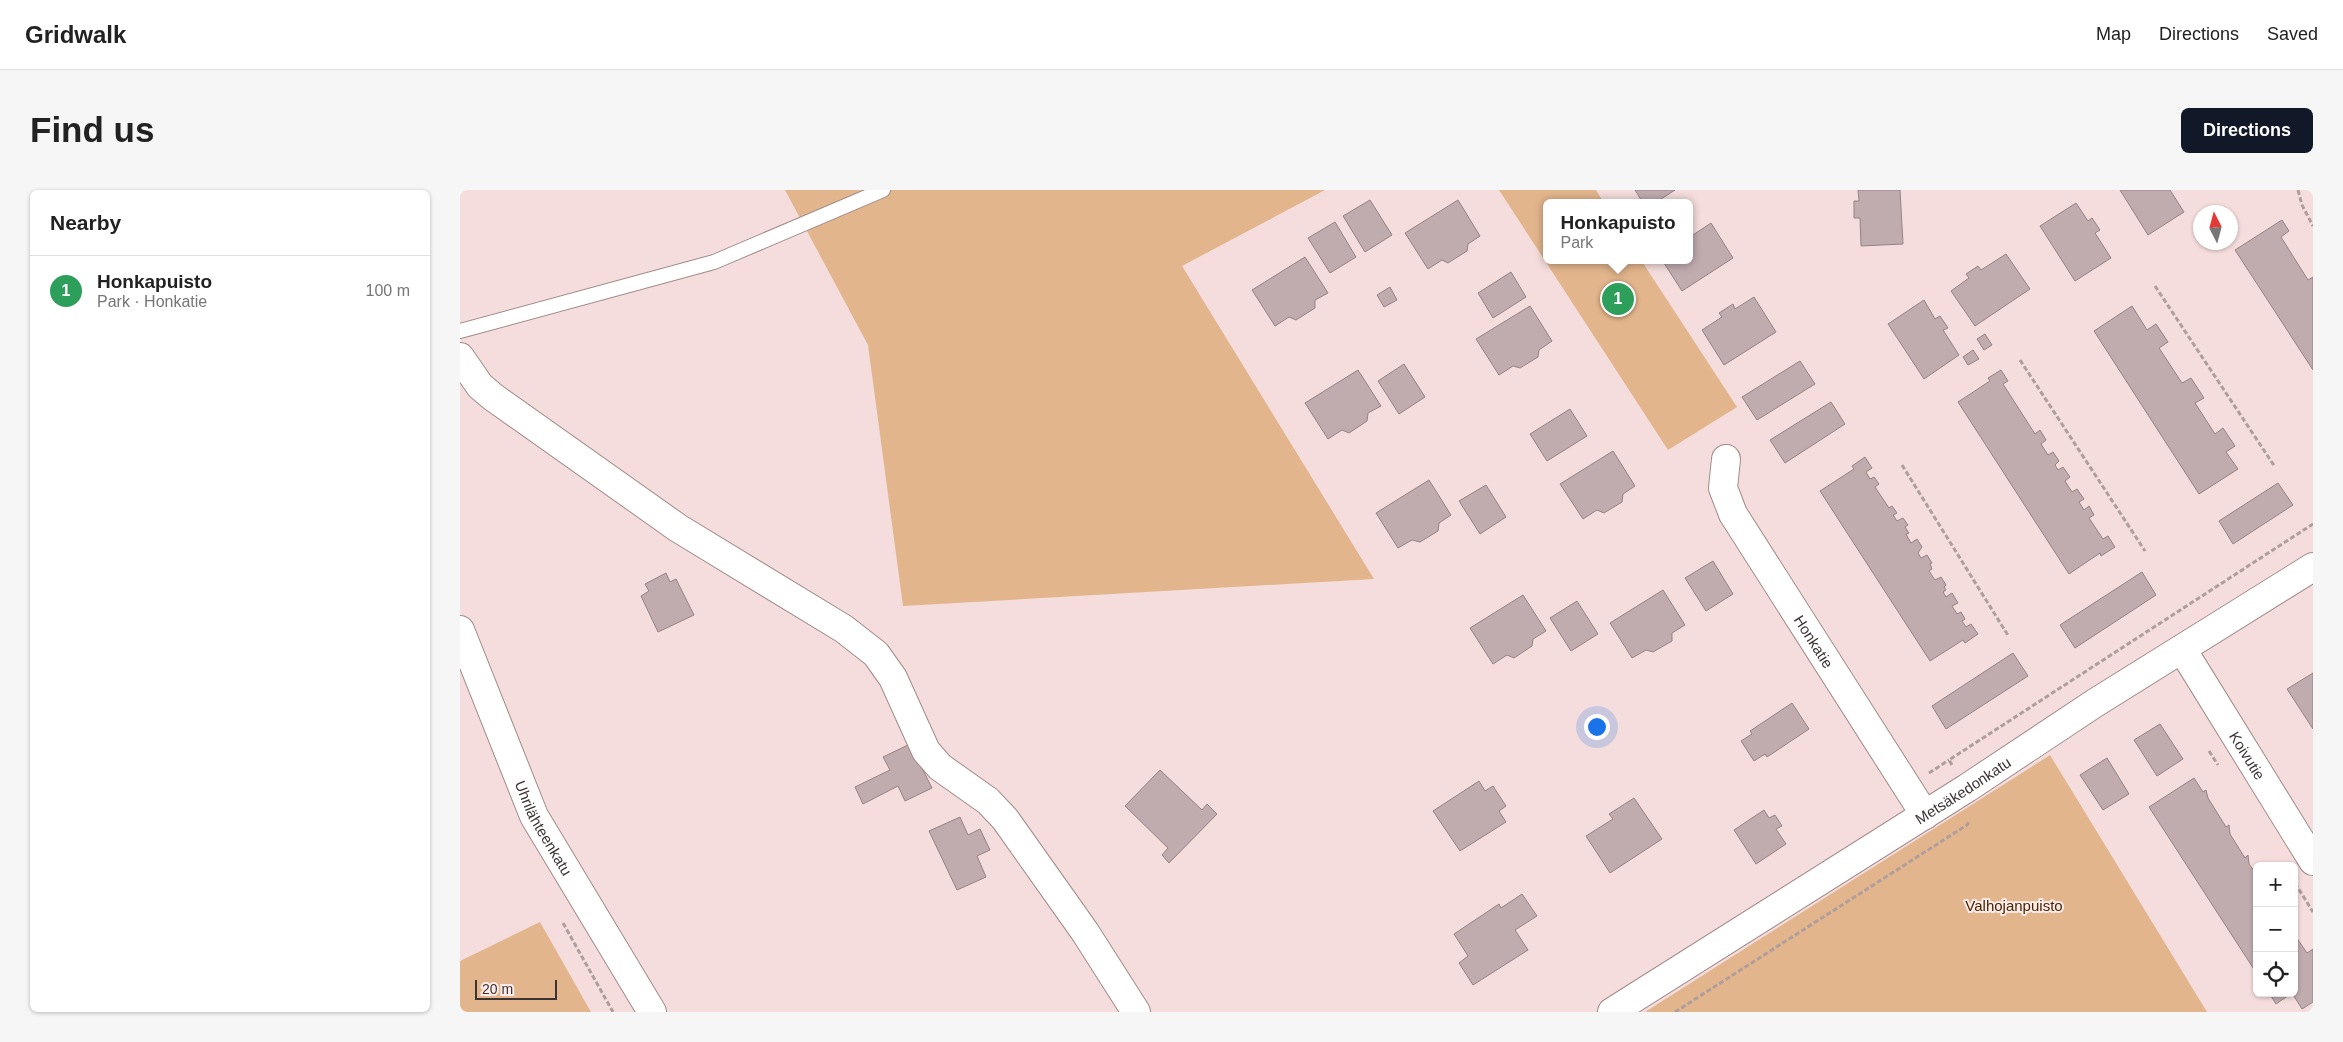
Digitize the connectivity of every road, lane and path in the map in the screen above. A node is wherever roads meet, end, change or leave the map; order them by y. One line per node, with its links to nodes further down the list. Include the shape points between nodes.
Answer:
1 (883, 190): 5 (lane, via 714,262)
2 (2298, 190): 3 (path)
3 (2313, 226)
4 (2155, 286): 10 (path)
5 (460, 331)
6 (460, 357): 21 (street, via 480,386 501,403 678,528 844,629 876,654 893,678 926,751 940,767 988,800 1005,819 1085,932)
7 (2020, 360): 11 (path)
8 (1726, 459): 16 (street, Honkatie, via 1723,488 1733,514)
9 (1902, 465): 14 (path)
10 (2275, 467)
11 (2146, 550)
12 (2313, 567): 15 (street, Metsäkedonkatu)
13 (460, 630): 20 (street, Uhrilähteenkatu, via 534,816)
14 (2009, 637)
15 (2182, 649): 16 (street, Metsäkedonkatu); 17 (street, Koivutie)
16 (1925, 815): 22 (street, Metsäkedonkatu)
17 (2313, 861)
18 (2298, 888): 19 (path)
19 (2313, 912)
20 (652, 1012)
21 (1136, 1012)
22 (1612, 1012)

